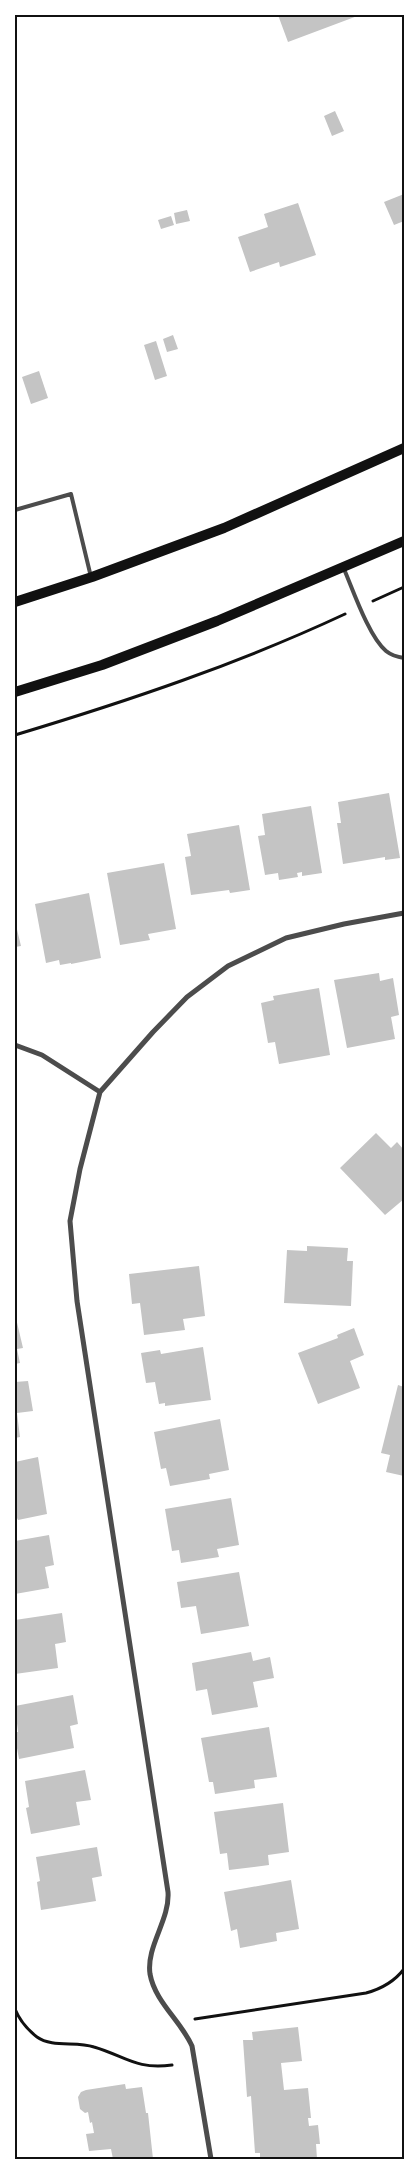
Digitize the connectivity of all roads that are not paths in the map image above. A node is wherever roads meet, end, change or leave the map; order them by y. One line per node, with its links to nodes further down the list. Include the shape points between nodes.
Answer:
1 (404, 448): 5 (main road, via 224,528)
2 (15, 510): 5 (lane, via 70,494)
3 (404, 541): 4 (main road)
4 (343, 567): 7 (lane, via 360,607 384,649); 8 (main road, via 217,621)
5 (92, 577): 6 (main road)
6 (15, 602)
7 (404, 658)
8 (15, 692)
9 (404, 913): 11 (street, via 286,938 228,966 187,997)
10 (15, 1045): 11 (street, via 42,1055)
11 (100, 1092): 12 (street, via 70,1220 78,1301 168,1892 169,1905 154,1947 150,1973 155,1990 192,2046)
12 (211, 2159)

